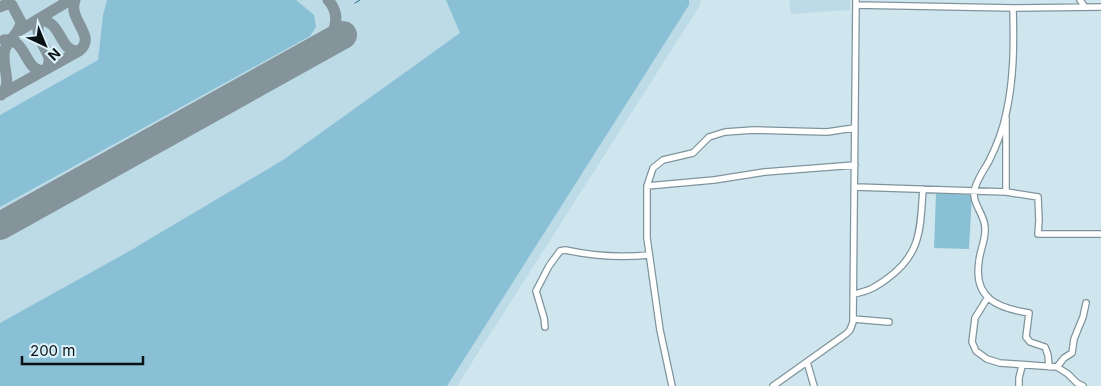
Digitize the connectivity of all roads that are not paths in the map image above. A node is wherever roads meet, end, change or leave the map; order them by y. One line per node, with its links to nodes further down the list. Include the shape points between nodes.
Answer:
1 (1080, 0): 5 (street)
2 (856, 2): 3 (street); 8 (street)
3 (992, 3): 6 (street)
4 (1101, 6): 5 (street)
5 (1085, 7): 6 (street)
6 (1013, 8): 7 (street, via 1013,69)
7 (1006, 116): 13 (street); 14 (street)
8 (854, 128): 9 (street); 10 (street, via 827,132 754,130 713,135 693,153 658,164 653,168)
9 (855, 165): 10 (street); 11 (street)
10 (647, 186): 16 (street)
11 (855, 186): 12 (street); 17 (street)
12 (923, 189): 13 (street); 17 (street, via 918,238 910,258 873,289)
13 (974, 190): 14 (street); 18 (street, via 985,229 978,276)
14 (1006, 192): 15 (street, via 1039,199 1038,234)
15 (1101, 234)
16 (649, 255): 22 (street, via 597,256 560,251 536,291); 27 (street)
17 (854, 294): 20 (street)
18 (988, 297): 24 (street, via 975,318 974,350 987,359); 25 (street, via 1002,308 1029,313 1026,337 1030,342 1045,347)
19 (1086, 303): 26 (street, via 1072,353)
20 (853, 319): 21 (street); 23 (street, via 846,334)
21 (889, 322)
22 (545, 327)
23 (807, 362): 28 (street); 29 (street)
24 (1022, 366): 25 (street); 30 (street)
25 (1049, 367): 26 (street)
26 (1057, 367): 31 (street)
27 (672, 386)
28 (773, 386)
29 (814, 386)
30 (1019, 386)
31 (1083, 386)

